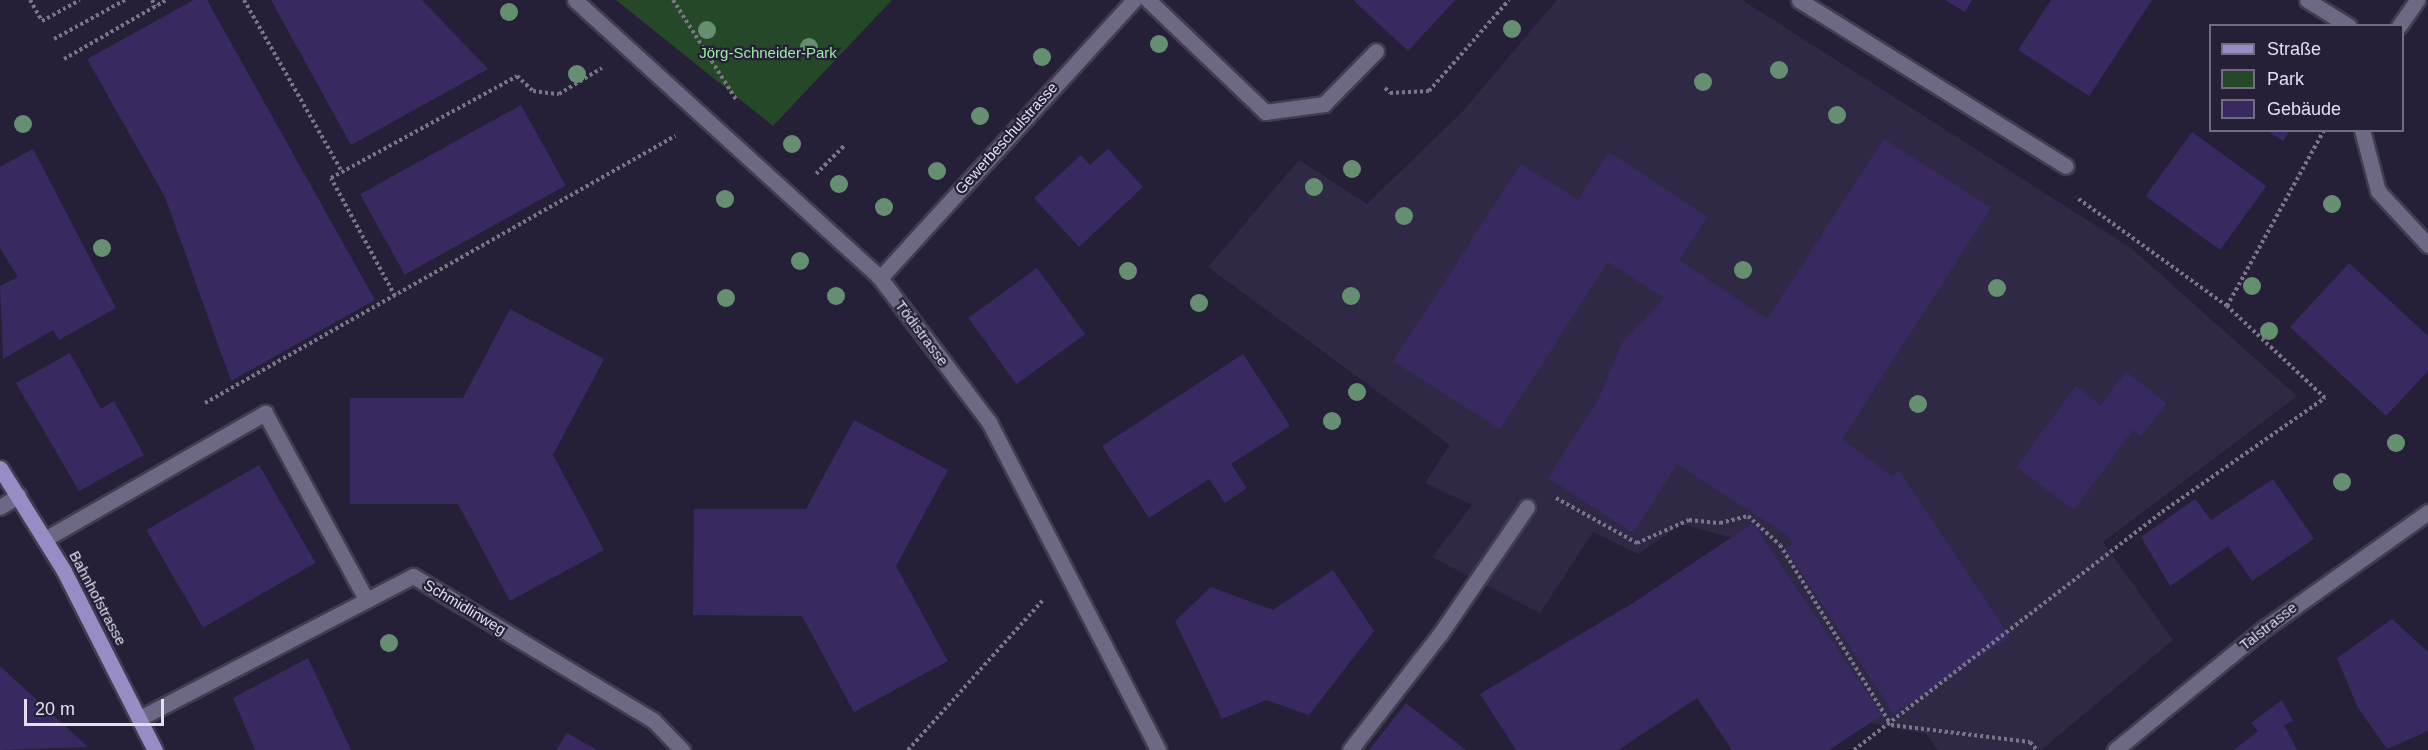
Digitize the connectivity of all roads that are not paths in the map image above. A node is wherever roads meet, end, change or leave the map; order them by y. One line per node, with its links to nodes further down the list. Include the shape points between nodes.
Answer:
1 (575, 0): 13 (street, Tödistrasse)
2 (1134, 0): 13 (street, Gewerbeschulstrasse)
3 (1148, 0): 9 (street, via 1265,112 1323,104)
4 (1799, 0): 11 (street)
5 (2307, 0): 7 (street)
6 (2417, 0): 8 (street)
7 (2346, 24)
8 (2400, 24)
9 (1376, 51)
10 (2363, 132): 12 (street, via 2378,191)
11 (2066, 165)
12 (2428, 245)
13 (880, 278): 24 (street, Tödistrasse, via 989,422)
14 (0, 468): 15 (main road, Bahnhofstrasse)
15 (19, 495): 16 (street); 19 (main road, Bahnhofstrasse)
16 (0, 507)
17 (1527, 507): 25 (street, via 1440,634)
18 (2428, 512): 26 (street, Talstrasse, via 2262,630)
19 (45, 539): 20 (street, via 266,413); 21 (main road, Bahnhofstrasse)
20 (366, 599): 21 (street, Schmidlinweg); 23 (street, Schmidlinweg, via 413,576 653,720)
21 (140, 717): 22 (main road, Bahnhofstrasse)
22 (155, 750)
23 (682, 750)
24 (1158, 750)
25 (1350, 750)
26 (2115, 750)

